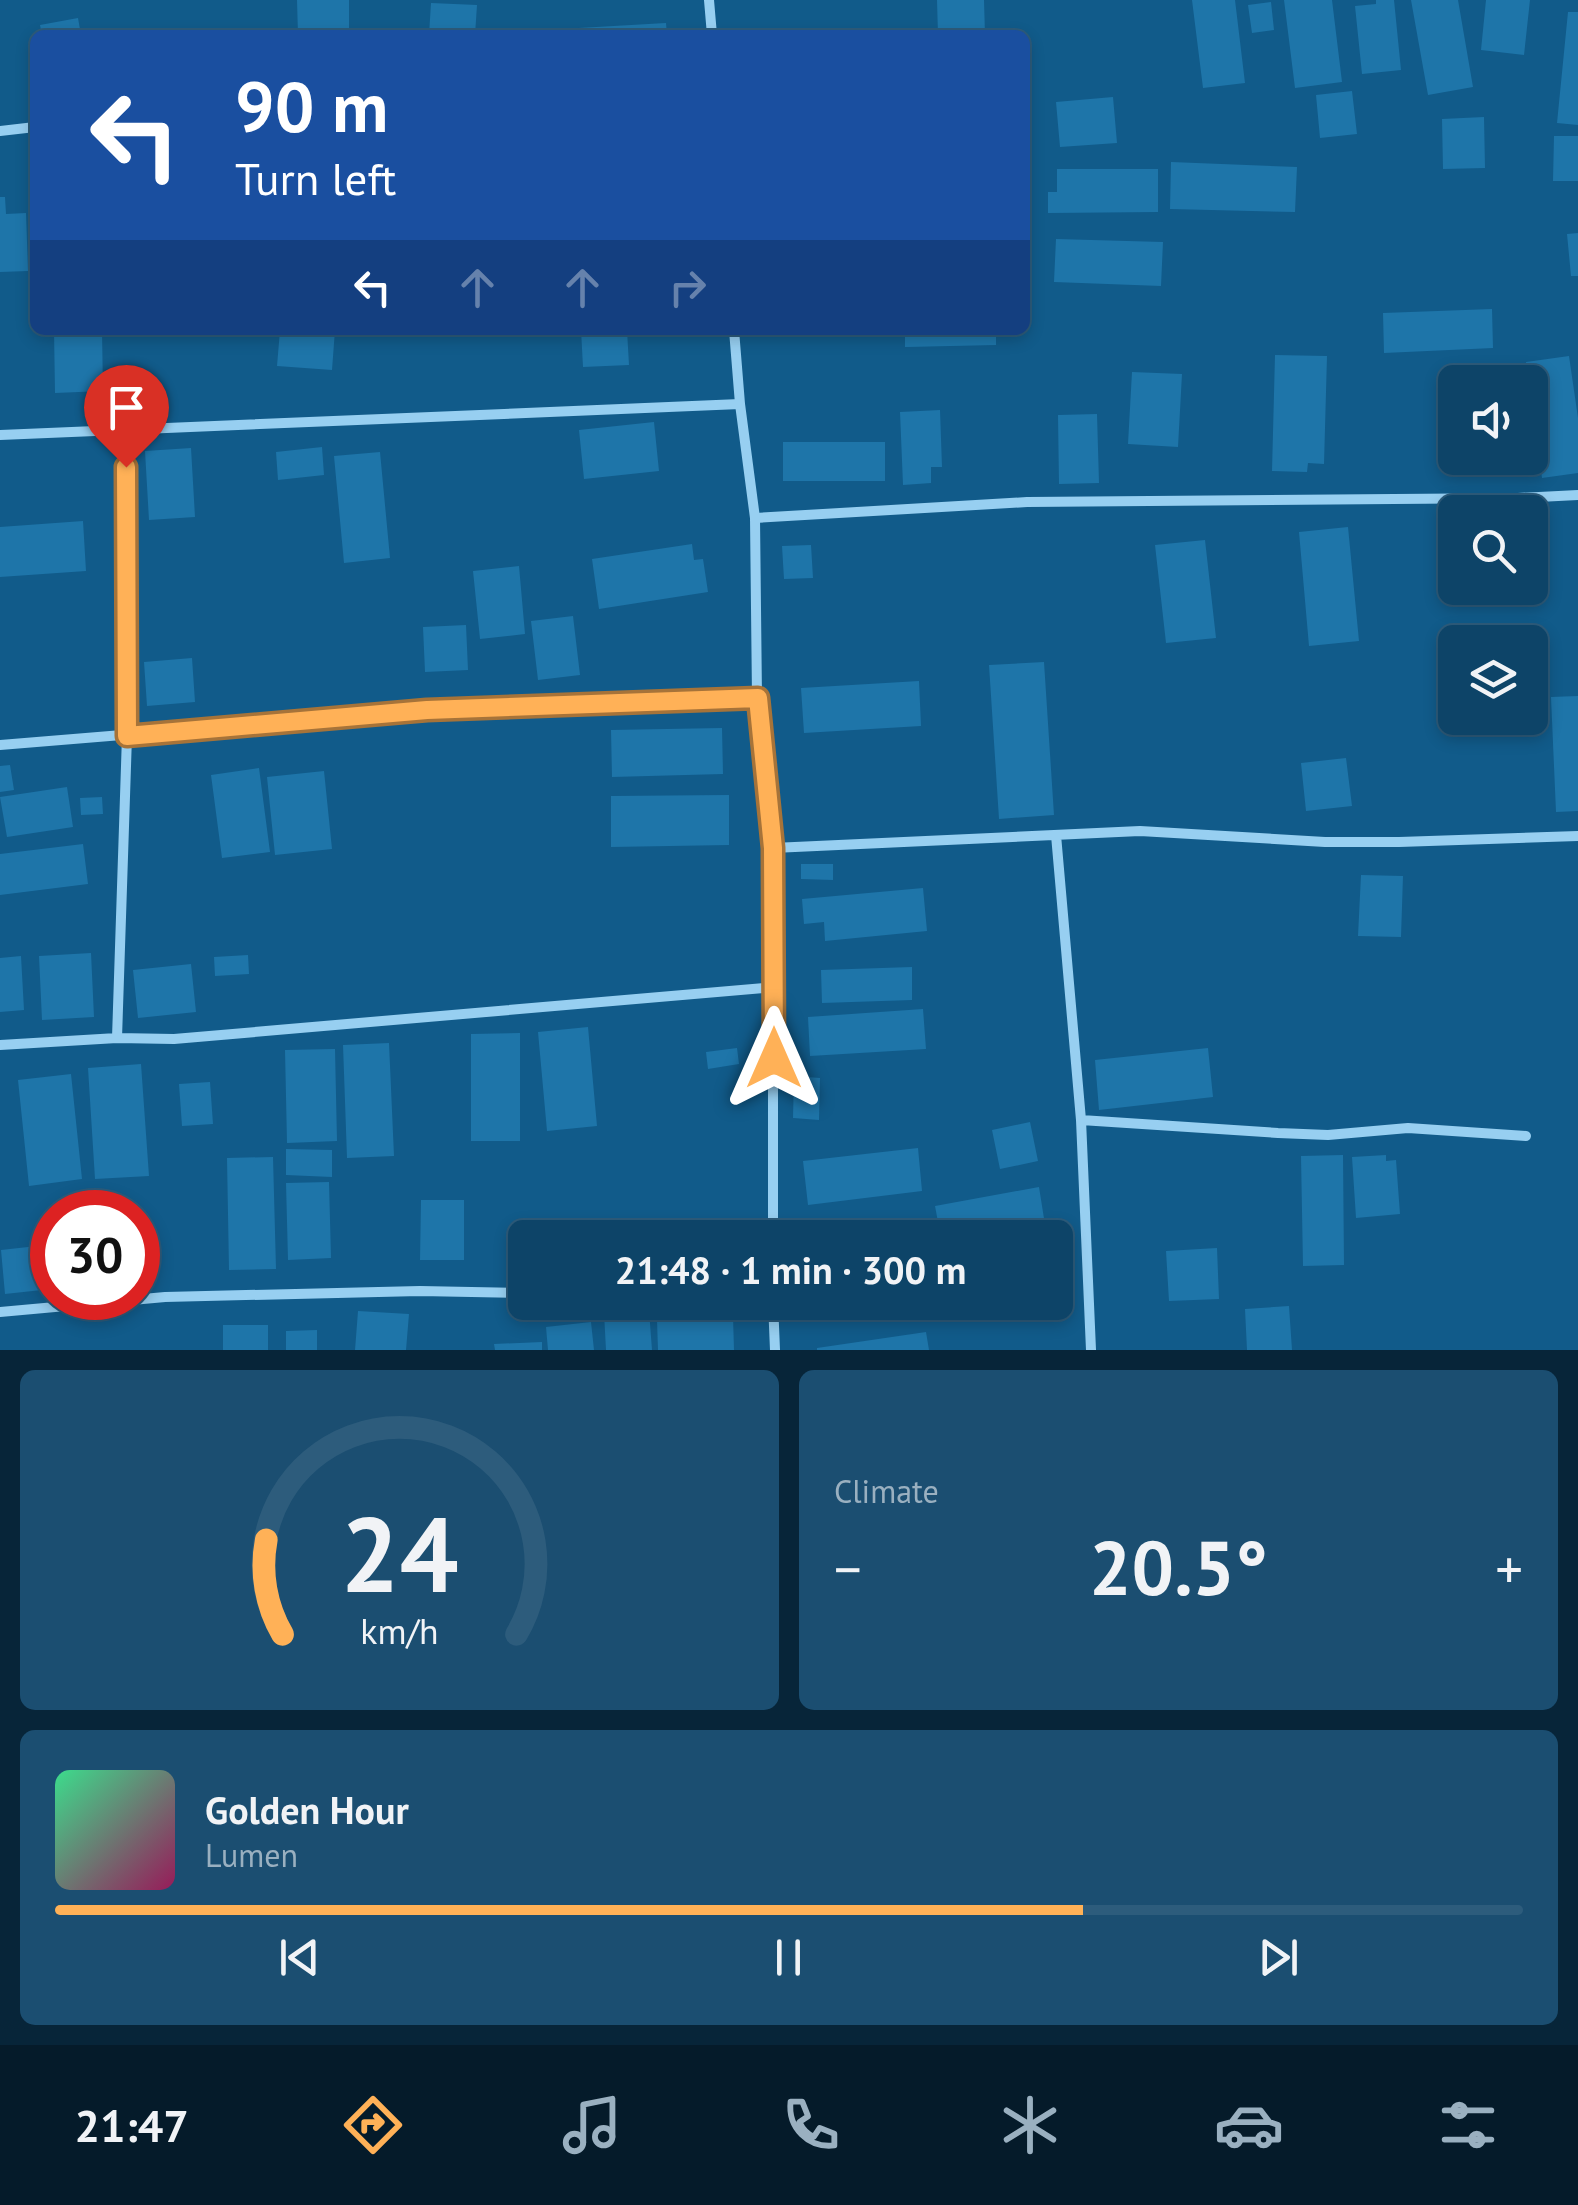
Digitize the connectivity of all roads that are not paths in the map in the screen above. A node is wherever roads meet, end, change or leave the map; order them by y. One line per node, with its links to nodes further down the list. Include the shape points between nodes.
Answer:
1 (710, 0): 2 (street)
2 (712, 30)
3 (30, 128): 4 (street)
4 (0, 131)
5 (734, 335): 6 (street)
6 (740, 404): 7 (street); 10 (street)
7 (126, 429): 8 (street); 12 (street)
8 (0, 435)
9 (1578, 495): 10 (street, via 1028,502)
10 (755, 518): 11 (street)
11 (758, 698): 12 (street, via 427,710); 16 (street)
12 (127, 736): 13 (street); 18 (street)
13 (0, 745)
14 (1056, 835): 15 (street, via 1140,831 1325,842); 16 (street); 20 (street)
15 (1578, 836)
16 (773, 848): 17 (street)
17 (775, 987): 18 (street, via 174,1039); 22 (street)
18 (117, 1038): 19 (street)
19 (0, 1046)
20 (1081, 1120): 21 (street, via 1295,1134 1408,1128); 27 (street)
21 (1526, 1136)
22 (773, 1220)
23 (508, 1293): 24 (street, via 165,1297)
24 (0, 1312)
25 (774, 1320): 26 (street)
26 (775, 1350)
27 (1091, 1350)

